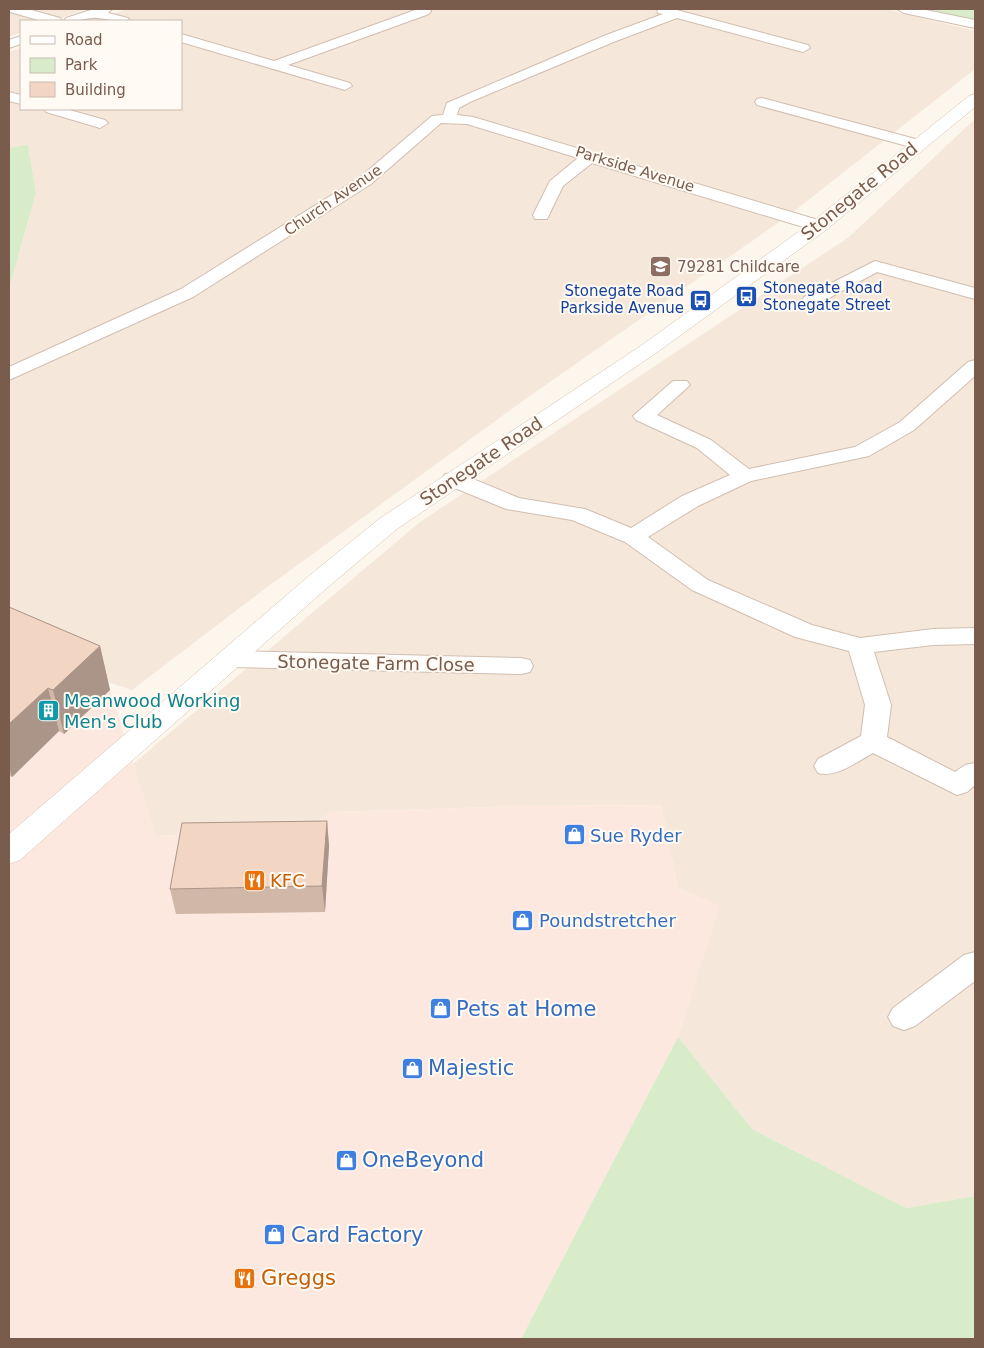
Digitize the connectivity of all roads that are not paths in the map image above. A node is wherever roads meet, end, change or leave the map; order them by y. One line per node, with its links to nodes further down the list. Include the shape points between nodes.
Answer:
1 (15, 9): 5 (street)
2 (904, 9): 8 (street)
3 (100, 11): 6 (street); 7 (street)
4 (424, 12): 13 (street)
5 (52, 20)
6 (74, 20)
7 (121, 20)
8 (975, 24)
9 (792, 34): 11 (street)
10 (182, 38): 13 (street)
11 (779, 42): 12 (street); 18 (street, via 670,12 465,99 452,106)
12 (802, 48)
13 (275, 65): 14 (street)
14 (345, 86)
15 (974, 101): 20 (main road, Stonegate Road)
16 (762, 102): 20 (street)
17 (54, 110): 19 (street)
18 (449, 119): 21 (street, Parkside Avenue, via 468,120); 27 (street, Church Avenue, via 437,119 365,181 187,293)
19 (100, 123)
20 (918, 144): 23 (main road, Stonegate Road)
21 (591, 156): 22 (street, via 556,184); 23 (street, Parkside Avenue)
22 (541, 215)
23 (819, 226): 30 (main road, Stonegate Road, via 649,349)
24 (975, 294): 25 (street, via 875,266)
25 (810, 301)
26 (974, 369): 29 (street, via 907,426 862,452)
27 (9, 374)
28 (680, 385): 29 (street, via 643,416 704,444)
29 (745, 476): 31 (street, via 690,501)
30 (453, 479): 31 (street, via 514,504 578,514); 34 (main road, Stonegate Road, via 388,524)
31 (632, 537): 33 (street, via 700,585 804,631)
32 (975, 636): 33 (street, via 933,637)
33 (860, 646): 36 (street, via 878,704)
34 (231, 659): 35 (street, Stonegate Farm Close); 39 (main road, Stonegate Road)
35 (521, 666)
36 (873, 741): 37 (street); 38 (street, via 957,785)
37 (827, 766)
38 (974, 772)
39 (9, 852)
40 (975, 964): 41 (street)
41 (904, 1017)

